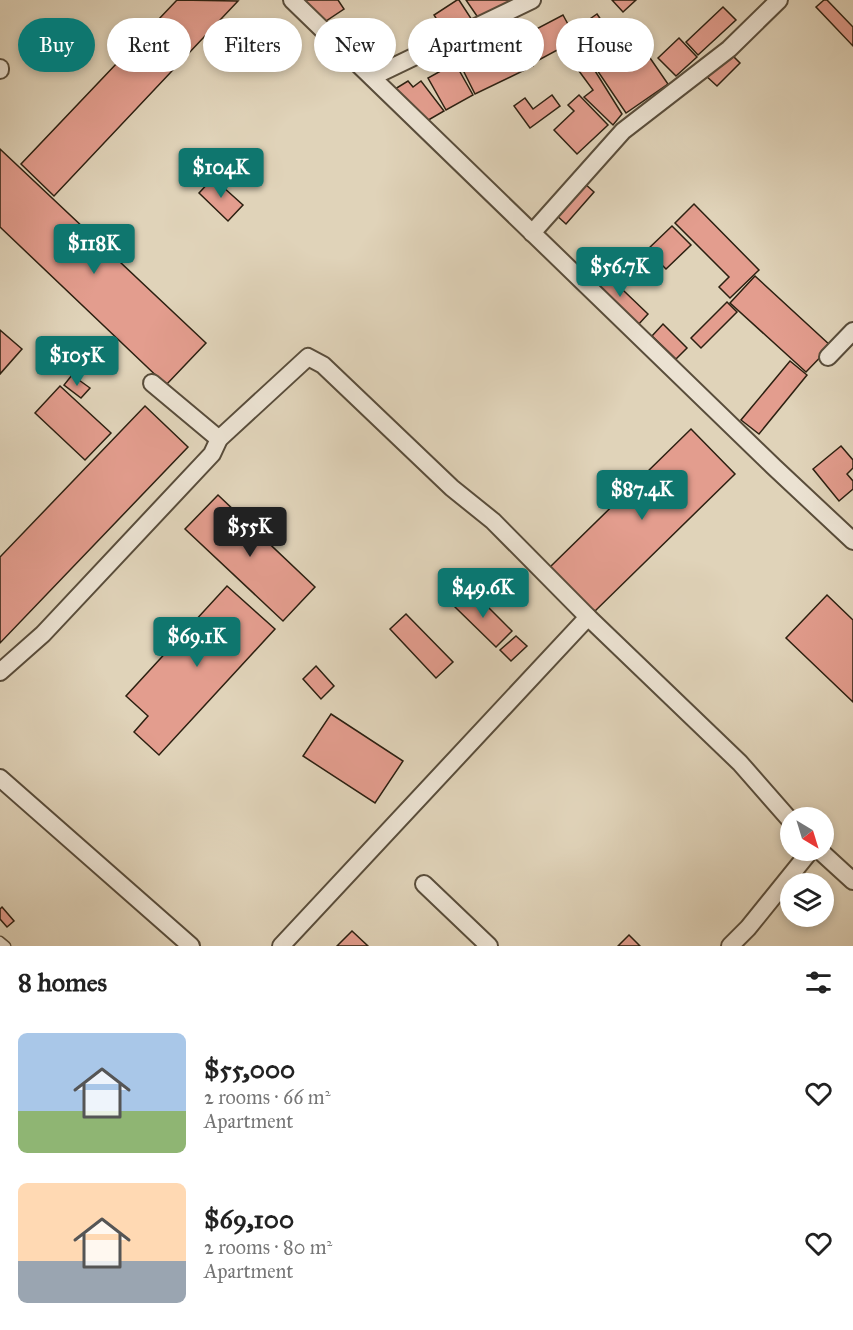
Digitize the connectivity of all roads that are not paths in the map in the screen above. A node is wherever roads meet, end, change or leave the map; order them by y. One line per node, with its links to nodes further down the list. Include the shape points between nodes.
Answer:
1 (292, 0): 4 (street)
2 (532, 0): 4 (street)
3 (779, 0): 5 (street, via 729,49 623,131)
4 (372, 77): 5 (street)
5 (532, 233): 10 (street)
6 (853, 331): 7 (street)
7 (828, 357)
8 (152, 383): 9 (street)
9 (219, 439): 11 (street, via 308,357 324,365 452,488 493,521); 12 (street, via 212,454 43,634)
10 (853, 541)
11 (588, 617): 14 (street, via 740,763); 22 (street)
12 (0, 672)
13 (0, 778): 21 (street)
14 (780, 809)
15 (802, 861): 24 (street)
16 (831, 861): 17 (street)
17 (853, 881)
18 (424, 884): 23 (street)
19 (0, 941): 20 (lane)
20 (6, 946)
21 (191, 946)
22 (281, 946)
23 (489, 946)
24 (730, 946)

